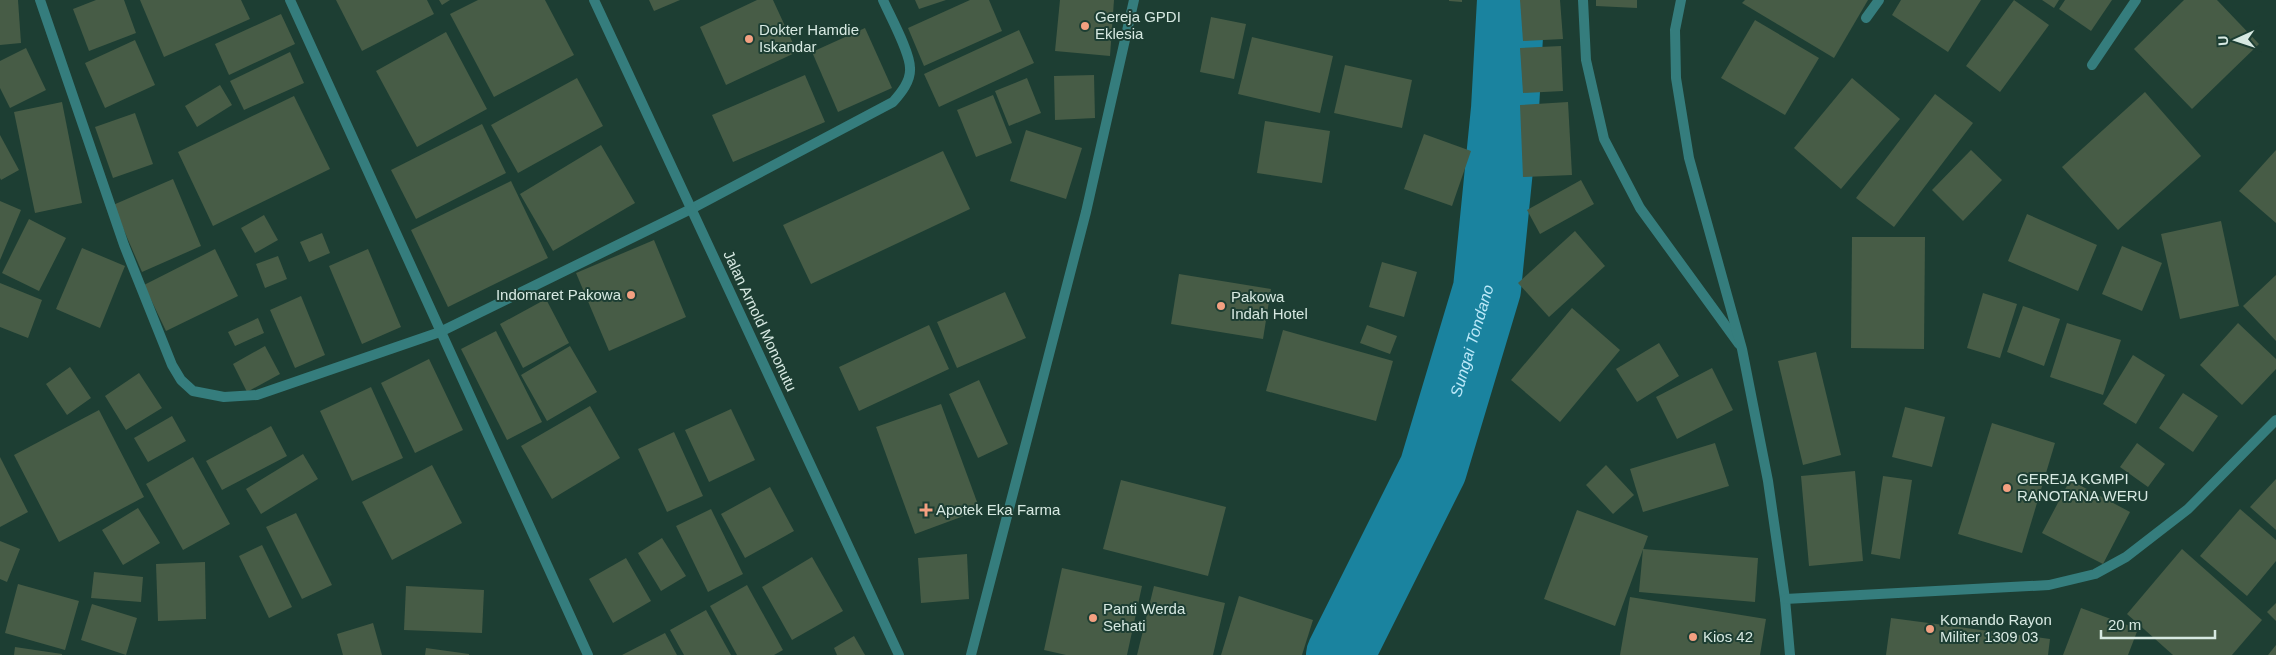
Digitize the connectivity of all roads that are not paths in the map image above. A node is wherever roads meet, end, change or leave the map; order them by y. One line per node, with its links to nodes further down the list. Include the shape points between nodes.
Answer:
1 (40, 0): 13 (street, via 124,245 172,365 193,391 224,397 257,396)
2 (290, 0): 13 (street)
3 (594, 0): 12 (street, Jalan Arnold Mononutu)
4 (883, 0): 12 (street, via 910,68 904,89 893,102)
5 (1134, 0): 19 (street, via 1086,212)
6 (1583, 0): 14 (street, via 1586,60 1604,139 1640,208)
7 (1681, 0): 14 (street, via 1675,30 1676,78 1688,158)
8 (1879, 0): 10 (street)
9 (2136, 0): 11 (street)
10 (1866, 18)
11 (2092, 65)
12 (692, 209): 13 (street); 18 (street, Jalan Arnold Mononutu)
13 (440, 332): 17 (street)
14 (1742, 348): 16 (street, via 1768,481)
15 (2276, 420): 16 (street, via 2188,509 2126,557 2095,574 2049,585)
16 (1785, 599): 20 (street)
17 (588, 655)
18 (898, 655)
19 (972, 655)
20 (1790, 655)

